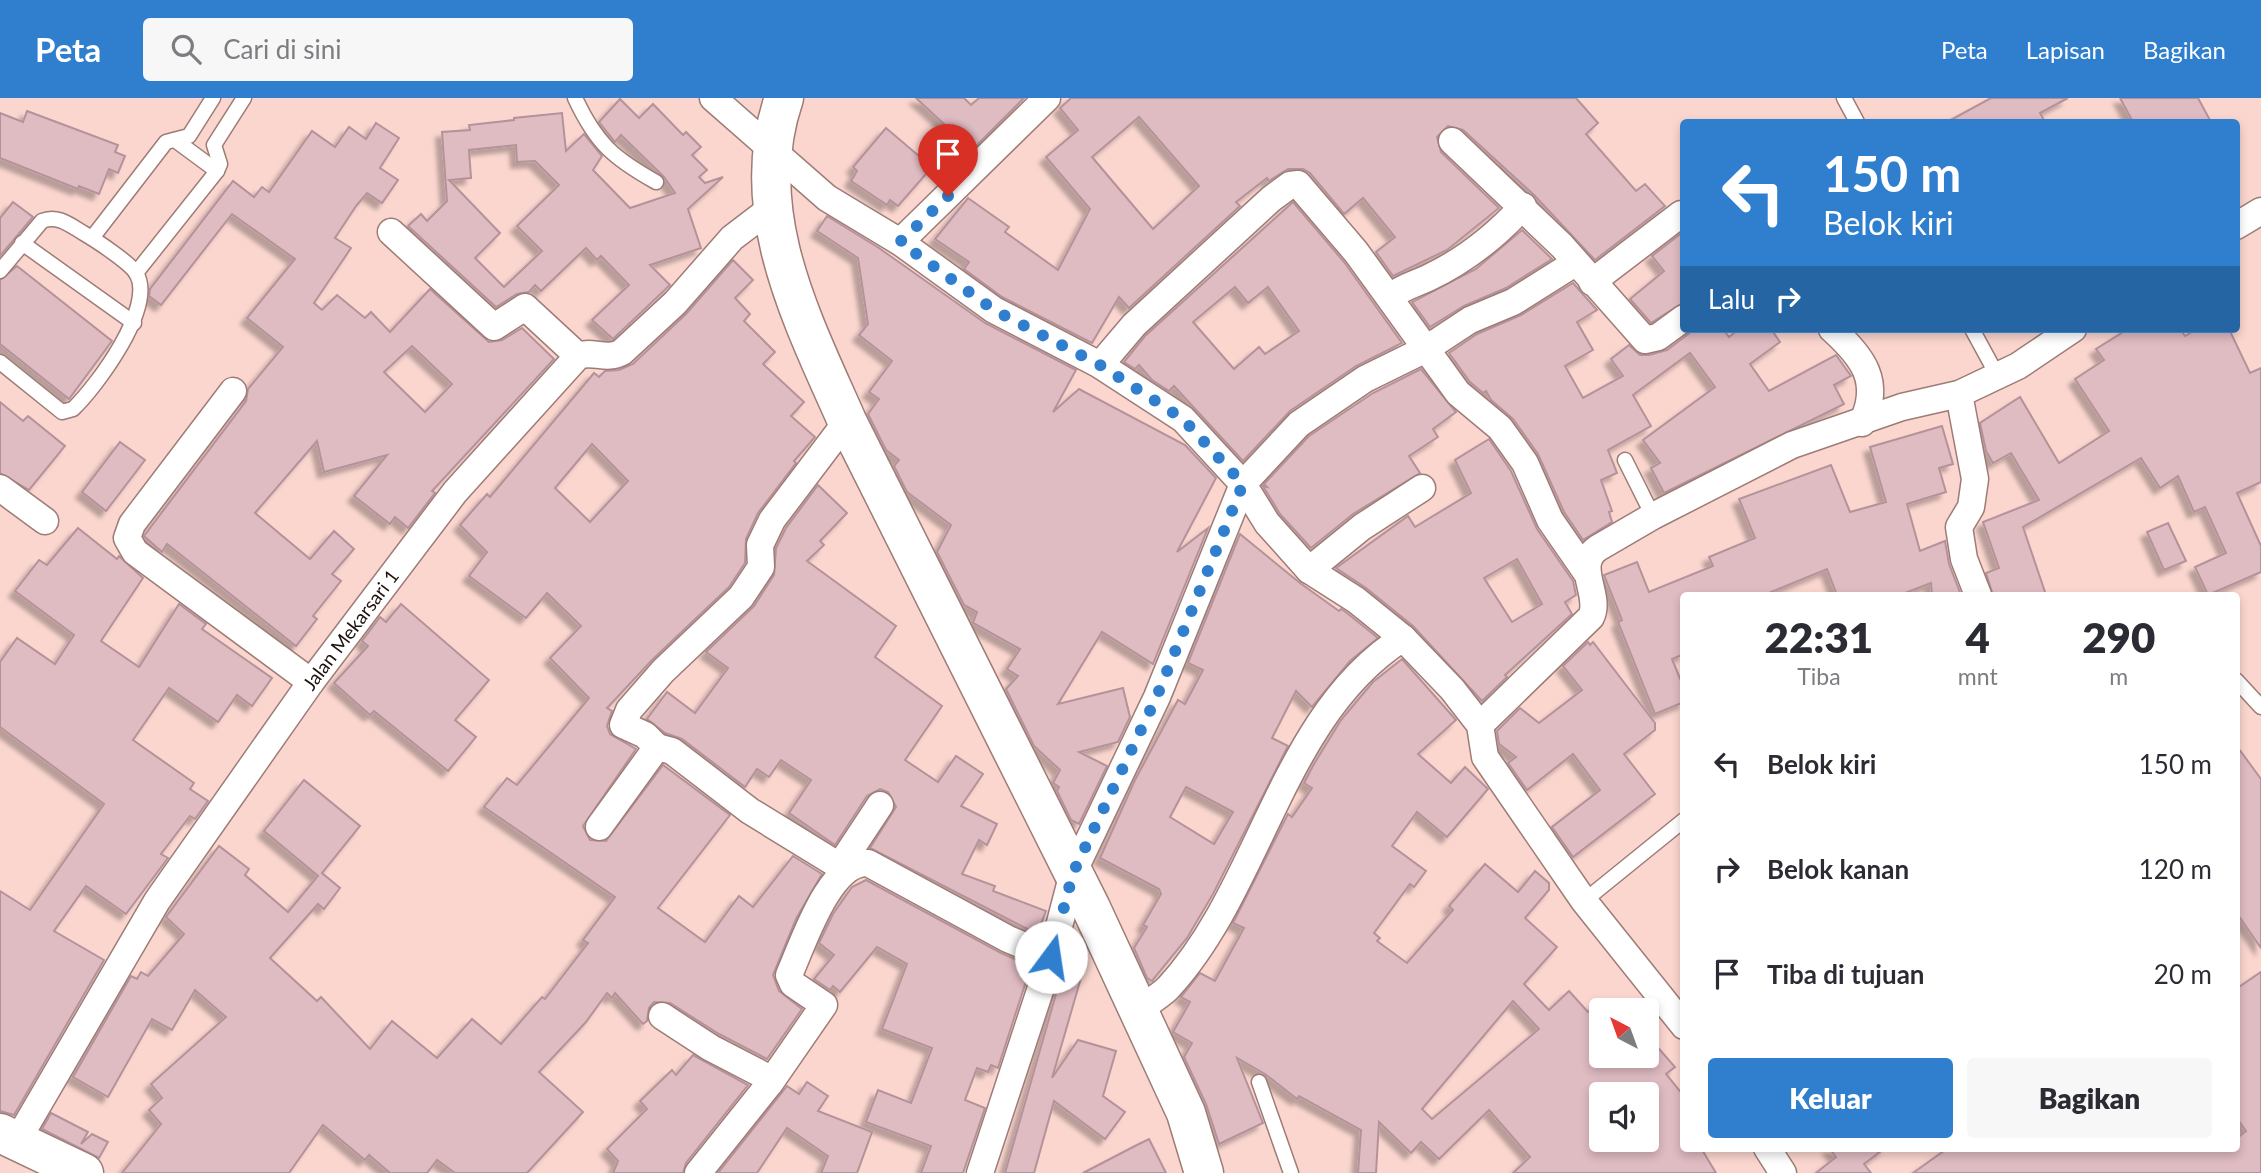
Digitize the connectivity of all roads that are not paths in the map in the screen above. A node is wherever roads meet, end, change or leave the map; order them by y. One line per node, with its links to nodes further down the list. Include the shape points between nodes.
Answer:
1 (213, 98): 9 (lane, via 189,136)
2 (244, 98): 12 (lane, via 214,145 220,164)
3 (575, 98): 13 (lane, via 584,118 619,161)
4 (713, 98): 11 (street)
5 (784, 98): 11 (main road)
6 (1047, 98): 21 (street)
7 (1844, 98): 8 (lane)
8 (1855, 119)
9 (175, 140): 12 (lane); 20 (lane, via 166,142)
10 (1452, 141): 14 (street)
11 (771, 147): 15 (main road); 21 (street, via 827,198)
12 (217, 171): 24 (lane)
13 (656, 182)
14 (1523, 206): 25 (street); 26 (street, via 1485,245)
15 (770, 209): 33 (street, via 732,238 675,303 622,352 605,358 585,353); 39 (main road, via 776,245 796,301)
16 (2261, 211): 18 (street)
17 (1680, 215): 25 (street)
18 (2240, 224)
19 (391, 232): 33 (street, via 494,327 525,307)
20 (92, 238): 22 (lane, via 50,217); 24 (lane)
21 (900, 242): 35 (street, via 994,310)
22 (22, 243): 23 (lane); 28 (lane)
23 (0, 271)
24 (136, 273): 28 (lane, via 140,287)
25 (1584, 273): 27 (street, via 1645,340 1658,337); 32 (street, via 1470,320)
26 (1390, 297): 32 (street); 35 (street, via 1326,214 1294,184 1271,199 1154,306)
27 (1680, 321)
28 (134, 323): 34 (lane, via 78,405 68,411 62,412)
29 (1836, 333): 40 (street, via 1868,373 1870,407)
30 (1974, 333): 36 (lane)
31 (2067, 333): 36 (street)
32 (1426, 349): 42 (street, via 1365,380 1299,424); 48 (street, via 1458,393 1500,428 1525,463 1550,520)
33 (578, 356): 51 (street, Jalan Mekarsari 1, via 455,492)
34 (0, 362)
35 (1100, 365): 42 (street, via 1183,419)
36 (1997, 375): 38 (street)
37 (233, 391): 51 (street, via 132,524 127,538 135,552)
38 (1959, 394): 40 (street); 49 (street, via 1975,479 1971,507 1959,527 1964,559)
39 (847, 421): 55 (street, via 772,520 760,545 761,567 741,597 663,671 624,718 623,725 645,735); 60 (main road)
40 (1862, 423): 45 (street, via 1792,445)
41 (1625, 460): 45 (lane)
42 (1243, 484): 47 (street, via 1266,523); 60 (street, via 1157,696)
43 (0, 488): 46 (street)
44 (1422, 488): 47 (street, via 1362,527)
45 (1653, 516): 48 (street, via 1592,551)
46 (45, 521)
47 (1309, 570): 50 (street)
48 (1586, 572): 54 (street, via 1594,609 1591,617)
49 (1977, 592)
50 (1403, 638): 54 (street); 63 (street, via 1380,652 1311,736 1206,936 1167,988)
51 (311, 682): 68 (street, Jalan Mekarsari 1, via 157,901)
52 (2240, 684): 53 (lane)
53 (2261, 707)
54 (1480, 725): 61 (street, via 1485,757)
55 (657, 747): 58 (street); 59 (street, via 672,751 750,811)
56 (880, 805): 59 (street)
57 (1680, 823): 61 (lane)
58 (599, 827)
59 (843, 869): 62 (street, via 867,863 1008,939); 67 (street, via 826,892 789,975 793,984 824,1005 823,1009)
60 (1073, 873): 62 (street); 63 (main road)
61 (1584, 901): 65 (street)
62 (1051, 957): 72 (street)
63 (1138, 1010): 73 (main road, via 1186,1114)
64 (662, 1016): 67 (street)
65 (1680, 1022)
66 (1259, 1082): 74 (lane)
67 (770, 1083): 71 (street)
68 (8, 1137): 70 (main road)
69 (1770, 1152): 75 (street)
70 (84, 1173)
71 (698, 1173)
72 (980, 1173)
73 (1204, 1173)
74 (1292, 1173)
75 (1783, 1173)

